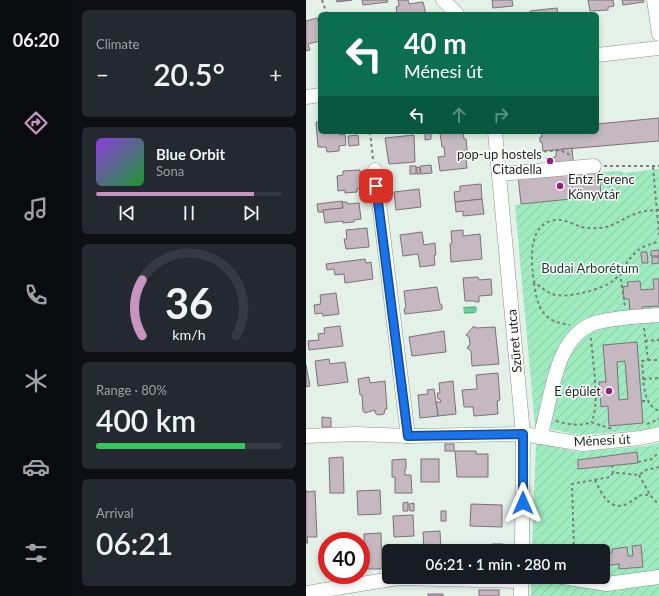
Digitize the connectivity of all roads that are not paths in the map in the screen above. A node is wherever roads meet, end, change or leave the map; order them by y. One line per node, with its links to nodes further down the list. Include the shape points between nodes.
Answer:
1 (443, 0): 3 (street)
2 (654, 0): 4 (street)
3 (455, 12)
4 (659, 34)
5 (659, 48): 6 (street)
6 (599, 55)
7 (318, 95): 8 (street)
8 (306, 97)
9 (495, 134): 12 (street, Szüret utca)
10 (594, 166): 12 (street)
11 (374, 170): 17 (street)
12 (500, 174): 14 (street, Szüret utca)
13 (659, 315): 18 (street, via 590,326 572,338 557,368)
14 (523, 434): 17 (street, Ménesi út); 18 (street, Ménesi út); 19 (street, Szüret utca)
15 (659, 434): 18 (street, Ménesi út, via 582,444)
16 (306, 436): 17 (street, Ménesi út)
17 (408, 436)
18 (540, 437)
19 (522, 544)
20 (659, 577): 23 (street)
21 (382, 581): 24 (street)
22 (522, 584): 25 (street)
23 (610, 584)
24 (306, 593)
25 (520, 596)

